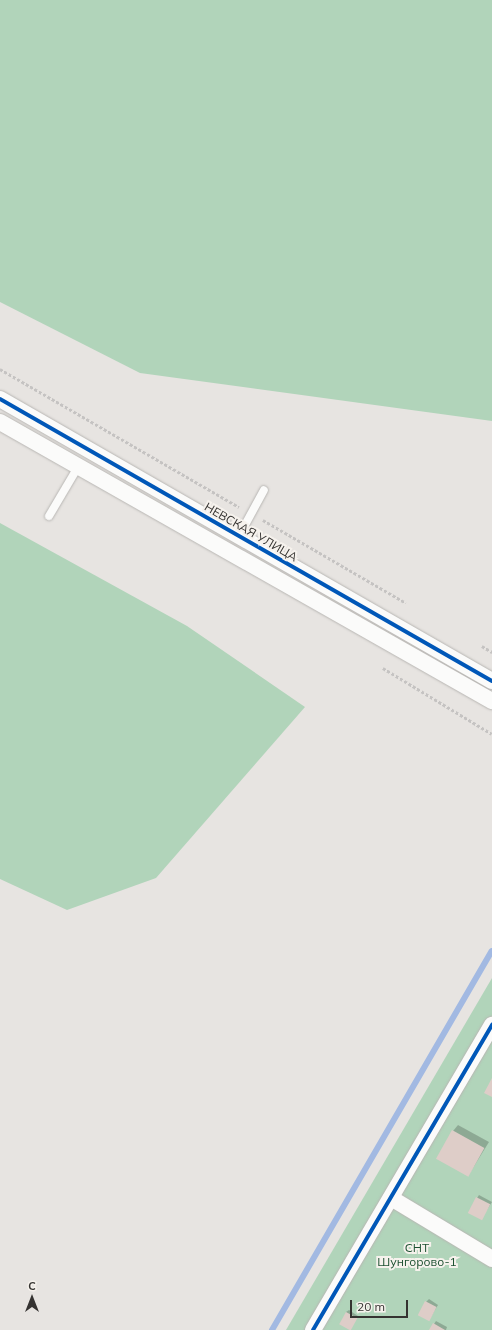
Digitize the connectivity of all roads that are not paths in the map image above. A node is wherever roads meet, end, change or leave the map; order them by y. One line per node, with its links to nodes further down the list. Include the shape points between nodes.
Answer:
1 (0, 399): 6 (street, НЕВСКАЯ УЛИЦА)
2 (0, 422): 3 (street)
3 (78, 467): 5 (lane); 8 (street)
4 (264, 490): 6 (lane)
5 (50, 516)
6 (238, 536): 7 (street, НЕВСКАЯ УЛИЦА)
7 (492, 681)
8 (492, 701)
9 (491, 1028): 10 (street)
10 (391, 1198): 11 (street); 12 (street)
11 (492, 1258)
12 (314, 1330)

